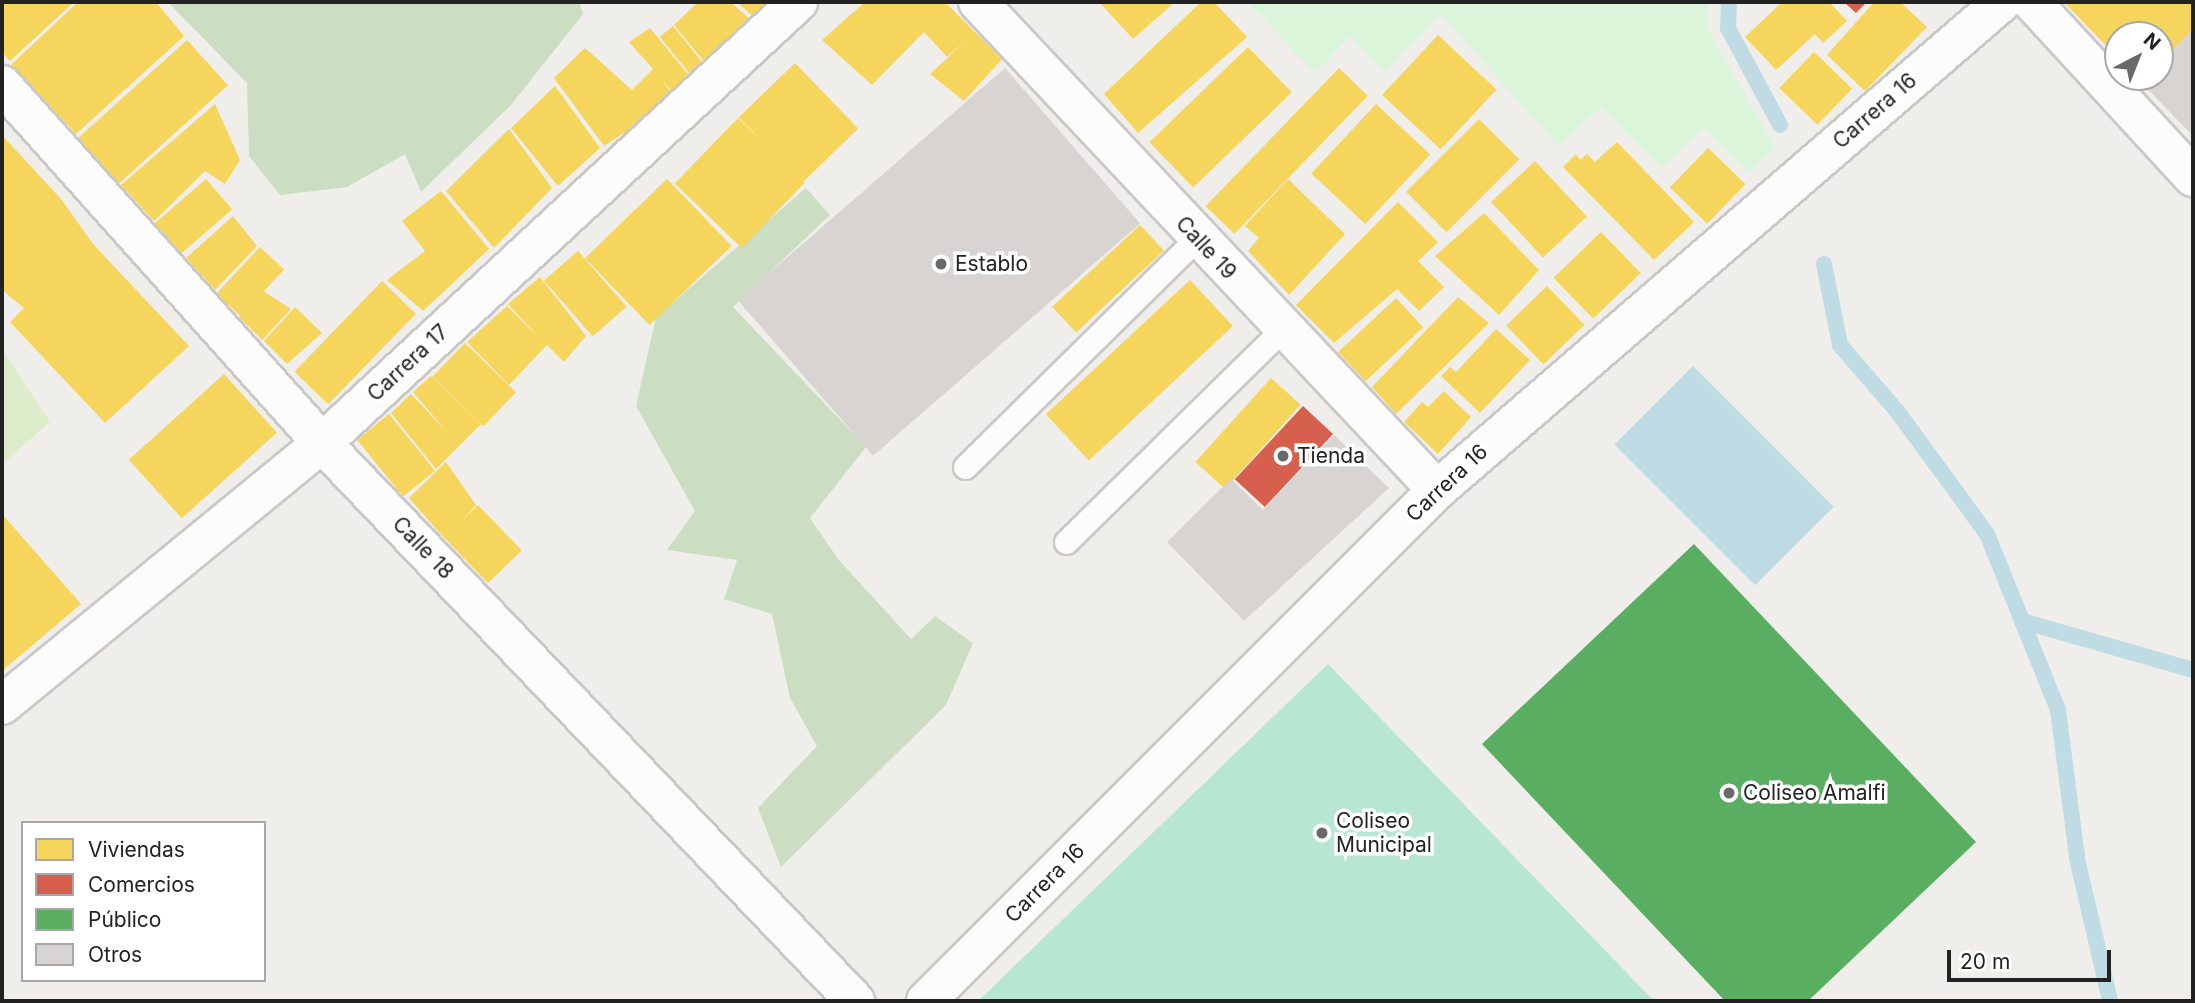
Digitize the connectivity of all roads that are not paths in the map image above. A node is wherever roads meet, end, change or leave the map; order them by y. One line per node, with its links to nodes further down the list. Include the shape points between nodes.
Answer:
1 (798, 2): 9 (street, Carrera 17)
2 (978, 2): 7 (street, Calle 19)
3 (2002, 2): 11 (street, Carrera 16)
4 (2032, 2): 6 (street)
5 (2, 85): 9 (street, Calle 18)
6 (2193, 177)
7 (1197, 238): 8 (street, Calle 19); 10 (lane)
8 (1282, 330): 11 (street, Calle 19); 12 (lane)
9 (322, 443): 13 (street, Carrera 17); 14 (street, Calle 18)
10 (965, 467)
11 (1437, 490): 15 (street, Carrera 16)
12 (1066, 542)
13 (2, 705)
14 (855, 1001)
15 (926, 1001)

